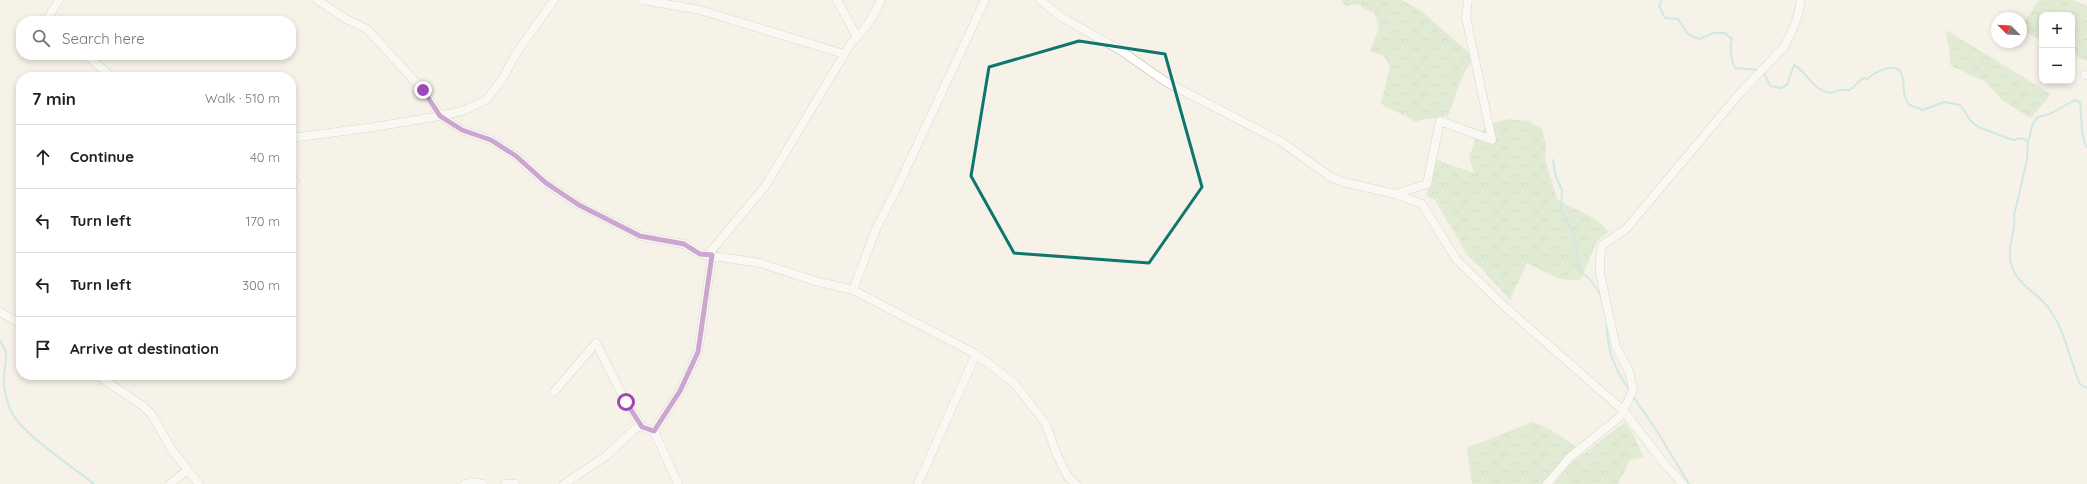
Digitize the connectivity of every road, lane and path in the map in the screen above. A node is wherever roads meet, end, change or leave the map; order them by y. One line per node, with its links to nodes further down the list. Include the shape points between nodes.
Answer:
1 (59, 0): 11 (street)
2 (317, 0): 16 (street, via 367,29 423,90)
3 (554, 0): 16 (street, via 514,55 502,80 486,100 465,110)
4 (643, 0): 13 (street, via 700,10)
5 (837, 0): 12 (street)
6 (881, 0): 12 (street, via 869,23)
7 (985, 0): 20 (street, via 876,229)
8 (1040, 0): 18 (street, via 1063,18 1120,50 1166,82 1282,142 1330,176 1342,182)
9 (1468, 0): 18 (street, via 1466,17 1492,140 1440,121 1427,184)
10 (1801, 0): 26 (street, via 1797,19 1785,46 1740,93 1626,229 1602,245 1600,272 1606,302 1616,347 1629,371 1633,389)
11 (49, 16)
12 (857, 37): 13 (street)
13 (844, 54): 19 (street, via 766,184 718,241 711,251)
14 (92, 60): 15 (street)
15 (106, 72)
16 (440, 116): 17 (street); 19 (street, via 462,130 491,140 516,156 546,183 611,222 640,236 684,244 700,254)
17 (296, 137)
18 (1395, 194): 26 (street, via 1422,204 1456,259 1474,278)
19 (712, 255): 20 (street, via 760,263 815,281); 28 (street, via 698,352 680,391)
20 (854, 290): 23 (street)
21 (0, 312): 22 (street)
22 (16, 321)
23 (976, 354): 38 (street); 39 (street, via 1014,383 1046,424 1068,477)
24 (104, 380): 29 (street, via 152,415 172,450)
25 (554, 392): 27 (street, via 596,343 626,402)
26 (1624, 411): 40 (street, via 1570,457); 41 (street)
27 (642, 427): 28 (street); 36 (street, via 636,428 606,456)
28 (654, 431): 37 (street, via 654,436)
29 (188, 470): 30 (street); 31 (street)
30 (170, 484)
31 (199, 484)
32 (464, 484): 33 (street)
33 (483, 484)
34 (505, 484): 35 (street)
35 (515, 484)
36 (564, 484)
37 (678, 484)
38 (918, 484)
39 (1076, 484)
40 (1547, 484)
41 (1683, 484)

